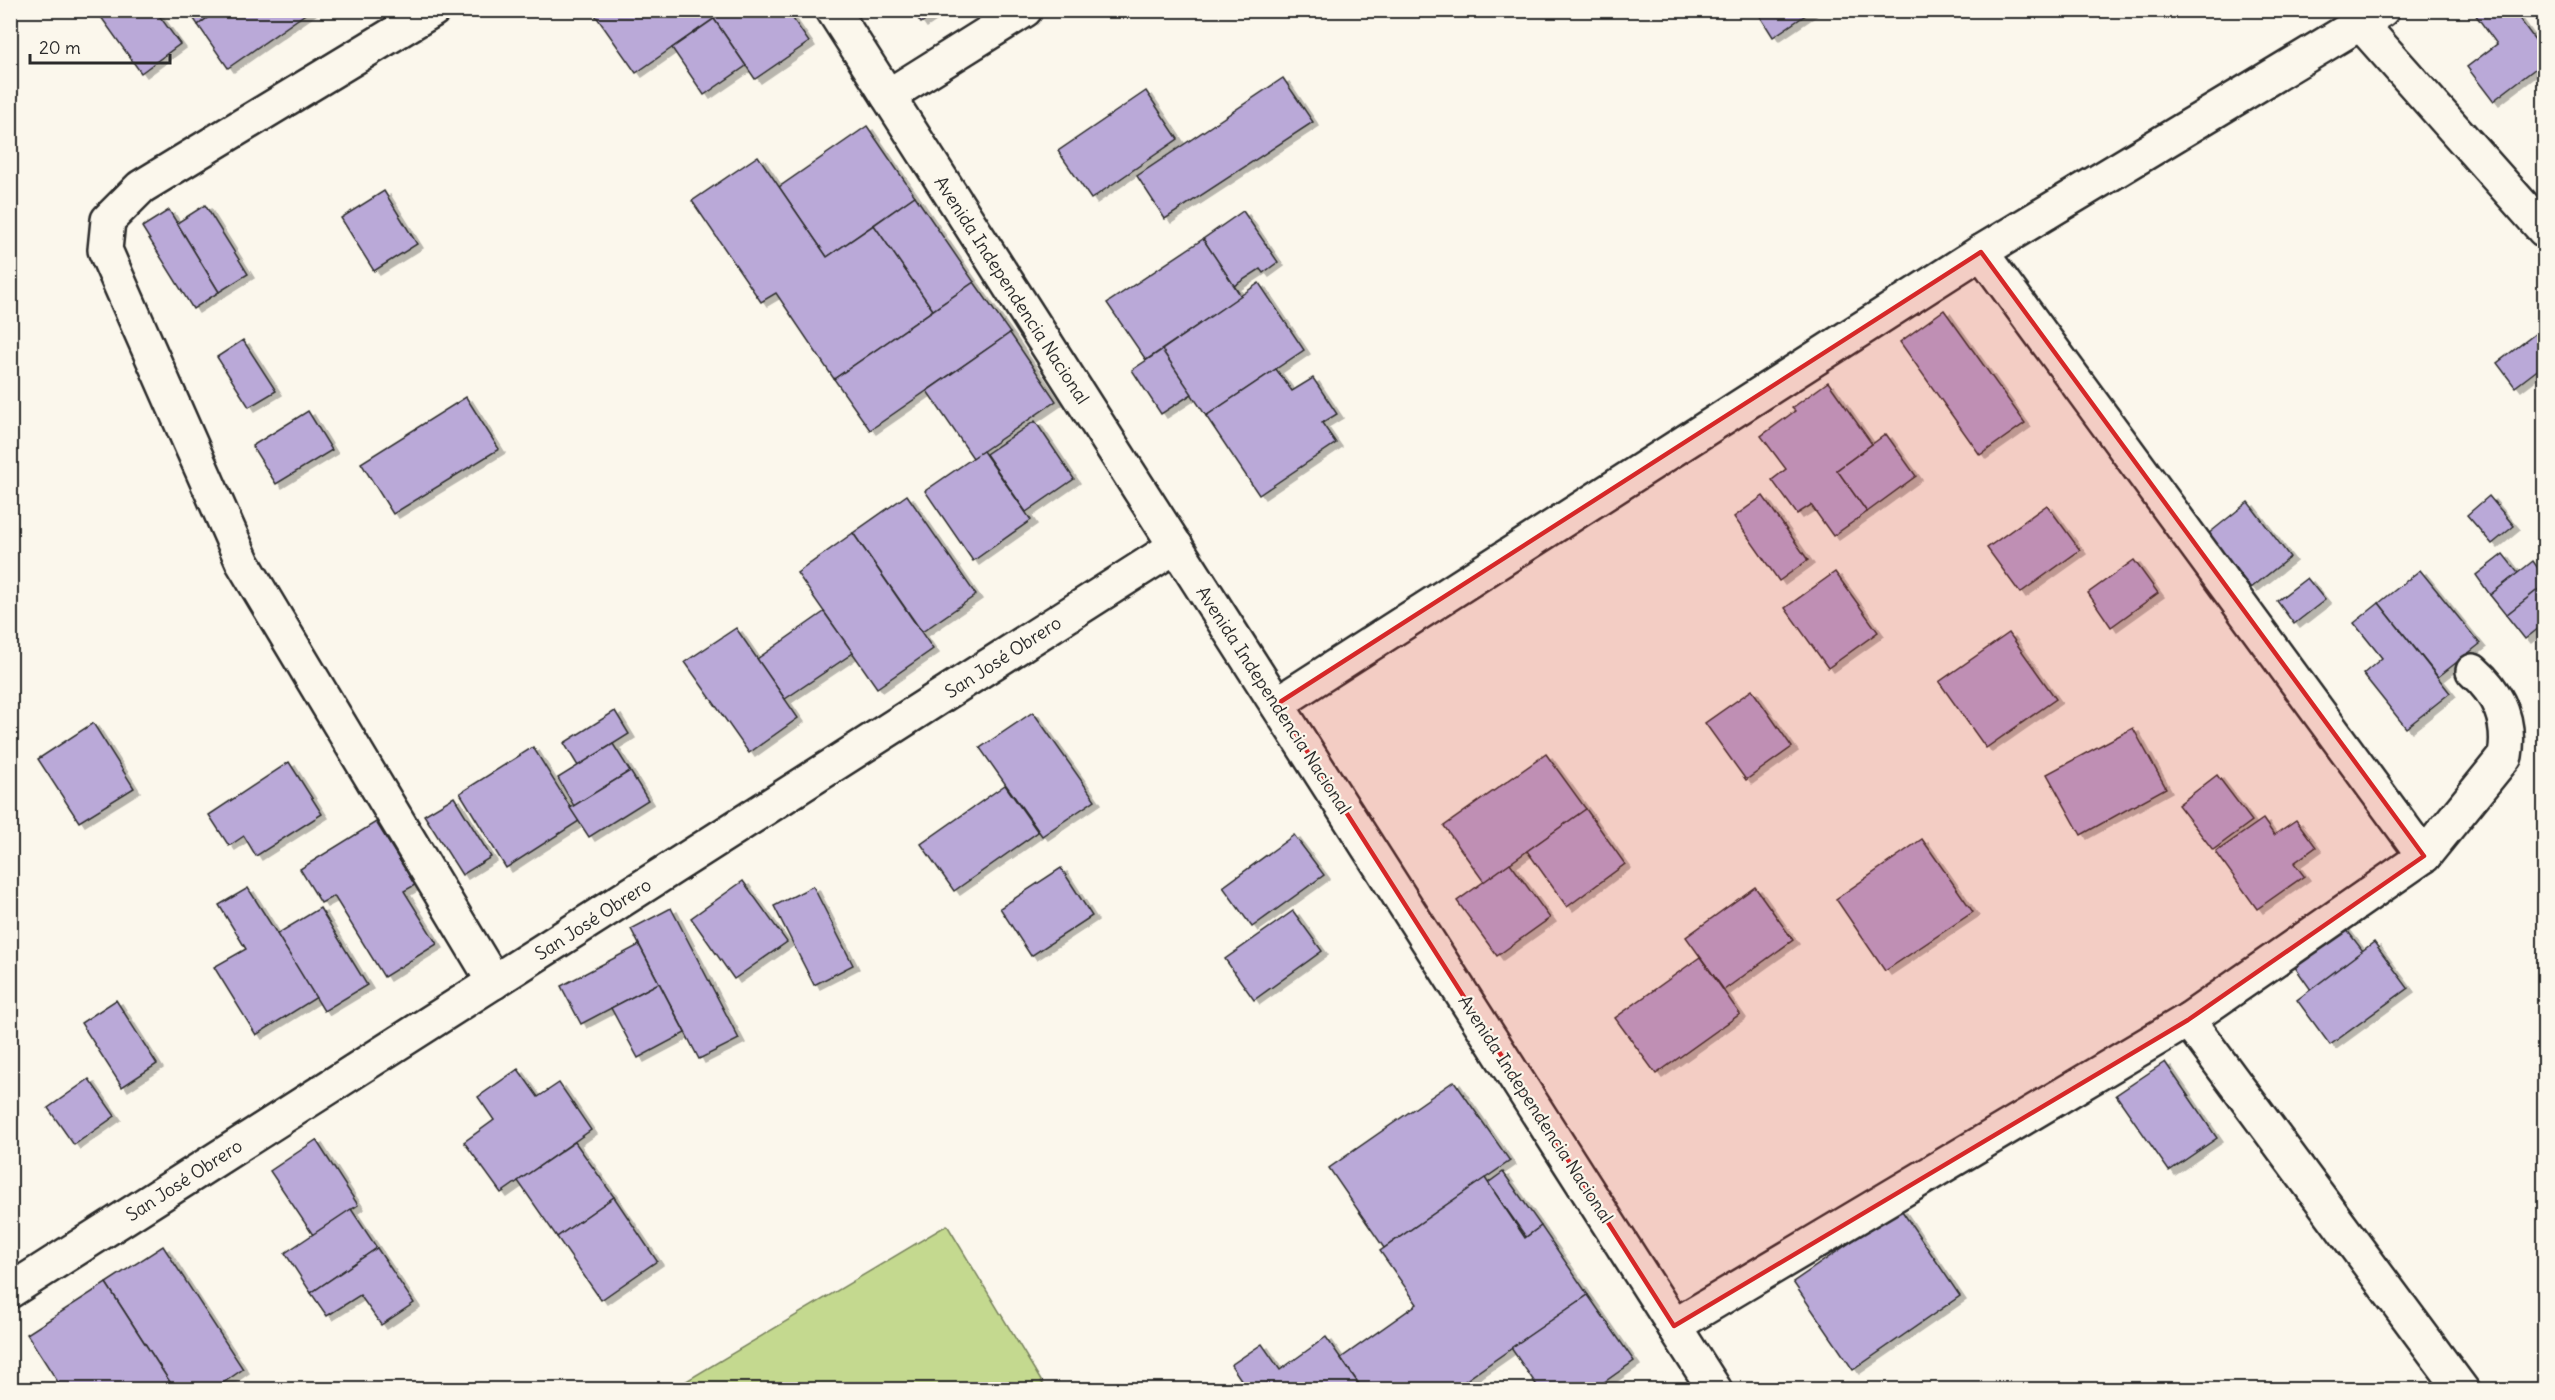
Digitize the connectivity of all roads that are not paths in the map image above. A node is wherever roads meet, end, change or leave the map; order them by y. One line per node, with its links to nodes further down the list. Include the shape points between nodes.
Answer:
1 (433, 10): 12 (street, via 141,187 108,220 105,250 243,563)
2 (833, 10): 5 (street, Avenida Independencia Nacional)
3 (1025, 10): 5 (street)
4 (2371, 17): 6 (street); 7 (street)
5 (888, 96): 8 (street, Avenida Independencia Nacional)
6 (2544, 230)
7 (1981, 252): 10 (street); 11 (street)
8 (1176, 546): 10 (street, Avenida Independencia Nacional); 12 (street, San José Obrero)
9 (2473, 671): 11 (street, via 2498,700 2508,739 2505,756)
10 (1277, 704): 15 (street, Avenida Independencia Nacional)
11 (2424, 856): 13 (street)
12 (494, 982): 14 (street, San José Obrero)
13 (2188, 1020): 15 (street); 17 (street)
14 (10, 1291)
15 (1674, 1326): 16 (street, Avenida Independencia Nacional)
16 (1715, 1389)
17 (2462, 1389)

